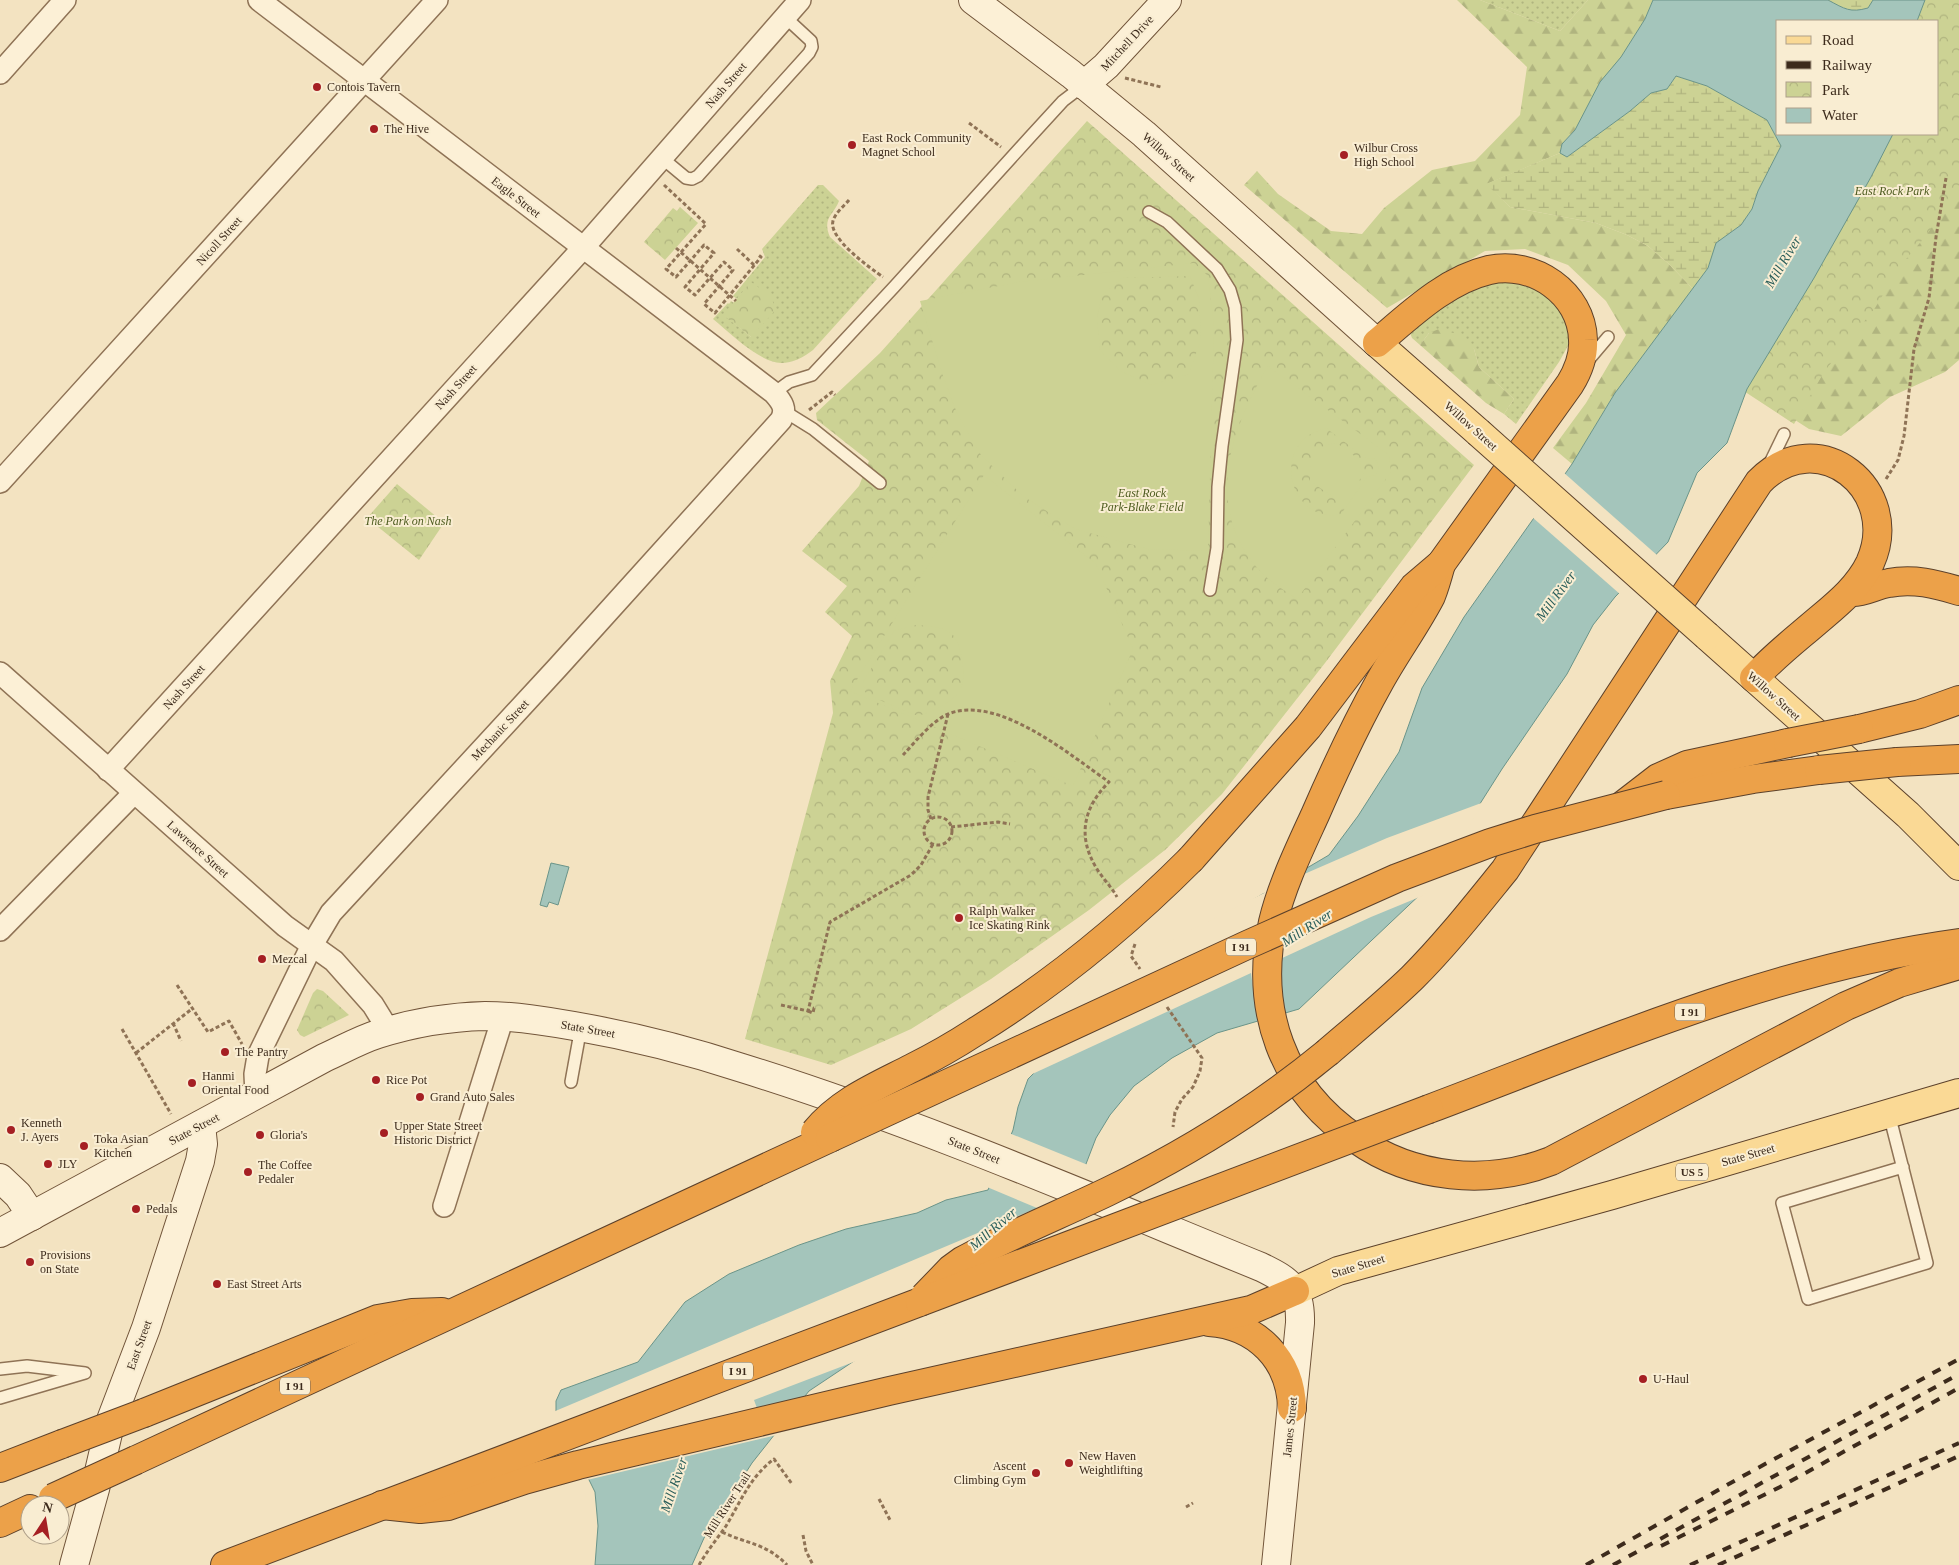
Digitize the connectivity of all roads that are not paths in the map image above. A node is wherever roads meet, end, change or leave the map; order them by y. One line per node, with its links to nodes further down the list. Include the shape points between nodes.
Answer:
1 (65, 0): 8 (street)
2 (259, 0): 9 (street, Eagle Street)
3 (437, 0): 9 (street, Nicoll Street)
4 (800, 0): 7 (street, Nash Street)
5 (973, 0): 10 (main road, Willow Street)
6 (1167, 0): 10 (main road, Mitchell Drive)
7 (785, 17): 11 (street, Nash Street); 11 (lane, via 811,41 809,53 698,176 686,178)
8 (0, 73)
9 (365, 81): 13 (street, Eagle Street); 20 (street, Nicoll Street)
10 (1084, 85): 15 (main road, Willow Street, via 1144,134); 17 (lane, via 1063,101 1030,136 812,375 789,382)
11 (662, 158): 13 (street, Nash Street)
12 (1149, 212): 23 (lane, via 1167,222 1217,269 1235,307 1237,340 1222,446 1217,548)
13 (582, 248): 17 (street, Eagle Street); 30 (street, Nash Street)
14 (1608, 337): 16 (lane)
15 (1377, 342): 16 (highway, via 1465,278 1490,270 1516,268 1534,273 1553,284 1573,305 1582,326 1583,341); 27 (main road, Willow Street, bridge)
16 (1574, 377): 22 (highway)
17 (779, 402): 21 (lane); 36 (street, Mechanic Street, via 781,420 332,913)
18 (1784, 434): 19 (lane)
19 (1765, 476): 25 (highway, via 1775,468 1808,458 1829,462 1860,482 1873,501 1878,521 1869,565); 53 (highway, bridge, via 1505,870 1436,953 1328,1052 1259,1105 1200,1143 962,1261)
20 (0, 482)
21 (880, 483)
22 (1442, 564): 37 (highway, via 1430,597 1349,738 1280,900 1270,942 1269,1000 1277,1039 1291,1071 1308,1097 1333,1122 1362,1144 1393,1160 1425,1170 1460,1175 1525,1171 1551,1161 1846,1006 1899,983); 46 (highway, bridge, via 1414,587 1308,727 1192,859 1128,919 1031,995 952,1046 846,1103 828,1116)
23 (1210, 590)
24 (1959, 591): 25 (highway, via 1912,581)
25 (1850, 592): 27 (highway)
26 (0, 673): 30 (street, Lawrence Street)
27 (1754, 678): 33 (main road, Willow Street, via 1915,822)
28 (1959, 700): 31 (highway, bridge, via 1859,729 1697,762 1676,769)
29 (1959, 759): 31 (highway, I 91, bridge, via 1896,762)
30 (108, 770): 32 (street, Lawrence Street)
31 (1662, 787): 46 (highway, I 91, bridge, via 1623,805 1490,843 1370,889)
32 (134, 793): 34 (street); 36 (street, Lawrence Street, via 285,926)
33 (1959, 866)
34 (0, 930)
35 (1959, 943): 53 (highway, I 91, bridge, via 1854,963 1752,990)
36 (312, 945): 40 (street, Lawrence Street, via 334,961 367,996); 43 (street, Mechanic Street, via 258,1056)
37 (1959, 965)
38 (503, 1017): 39 (main road, State Street); 40 (main road, State Street, via 452,1019); 49 (street)
39 (581, 1027): 41 (lane); 52 (main road, State Street, via 666,1045 777,1078 862,1108 1261,1267 1284,1278)
40 (389, 1031): 43 (main road, State Street, via 324,1058)
41 (571, 1082)
42 (1959, 1093): 44 (main road, State Street / US 5)
43 (256, 1095): 45 (main road, State Street)
44 (1889, 1114): 47 (lane); 52 (main road, State Street / US 5, via 1338,1271)
45 (201, 1125): 50 (main road, State Street); 64 (main road, East Street, via 203,1144 200,1161 146,1328 111,1420)
46 (816, 1140): 54 (highway, I 91)
47 (1902, 1167): 47 (lane, via 1782,1202 1808,1299 1927,1263)
48 (0, 1178): 50 (main road, via 18,1195)
49 (444, 1206)
50 (32, 1216): 51 (main road, State Street)
51 (0, 1233)
52 (1295, 1291): 55 (highway, via 1251,1310); 58 (main road, James Street, via 1300,1304 1300,1324)
53 (920, 1302): 61 (highway, I 91)
54 (453, 1312): 59 (highway, bridge, via 412,1313 378,1319); 60 (highway, I 91, bridge)
55 (1195, 1322): 58 (highway, via 1231,1325 1262,1341 1286,1373); 61 (highway, via 567,1468 448,1506 420,1509)
56 (0, 1369): 57 (lane, via 27,1366 85,1373)
57 (0, 1393)
58 (1292, 1408): 66 (main road, James Street)
59 (0, 1468)
60 (60, 1495)
61 (382, 1506): 65 (highway, I 91)
62 (20, 1514): 63 (highway, I 91)
63 (0, 1523)
64 (74, 1565)
65 (225, 1565)
66 (1276, 1565)

